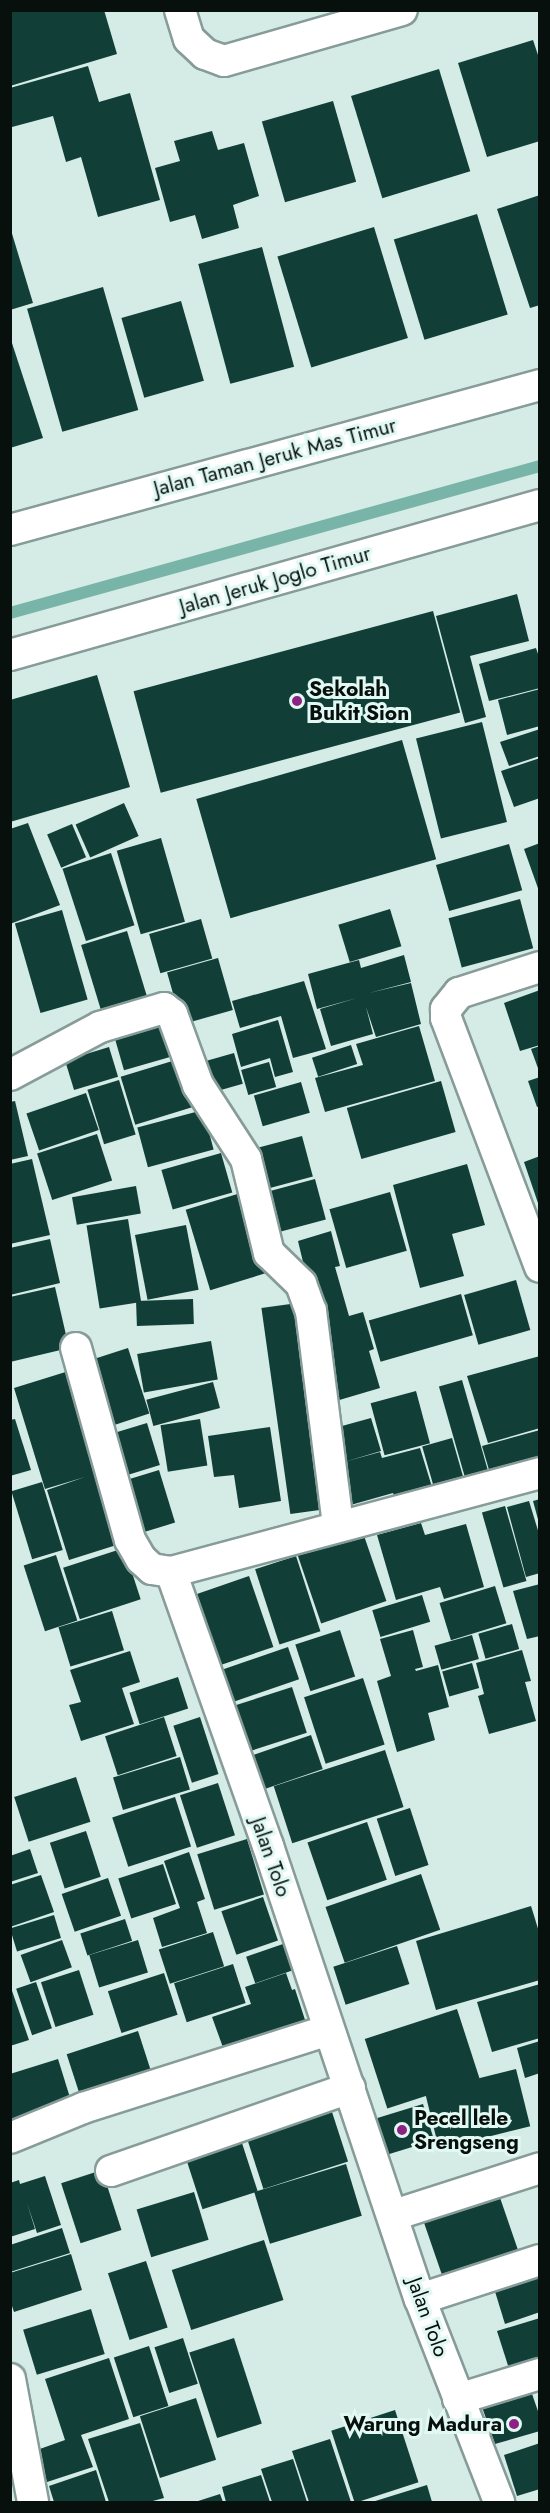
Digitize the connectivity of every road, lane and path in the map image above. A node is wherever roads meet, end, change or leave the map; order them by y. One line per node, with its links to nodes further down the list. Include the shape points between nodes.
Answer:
1 (180, 10): 2 (street, via 189,39 205,54 224,61)
2 (402, 10)
3 (540, 385): 5 (street, Jalan Taman Jeruk Mas Timur)
4 (540, 505): 6 (street, Jalan Jeruk Joglo Timur)
5 (10, 530)
6 (10, 655)
7 (540, 967): 9 (street, via 459,993 446,1009 446,1018)
8 (10, 1075): 12 (street, via 100,1027 164,1008 172,1014 198,1085 246,1159 269,1253 301,1284 311,1311)
9 (540, 1267)
10 (76, 1348): 13 (street, via 130,1540 152,1569)
11 (540, 1473): 12 (street)
12 (338, 1526): 13 (street)
13 (171, 1572): 14 (street, Jalan Tolo)
14 (329, 2030): 15 (street, Jalan Tolo); 16 (street, via 83,2108)
15 (350, 2088): 18 (street); 19 (street, Jalan Tolo)
16 (10, 2138)
17 (540, 2168): 19 (street)
18 (111, 2171)
19 (394, 2215): 21 (street, Jalan Tolo)
20 (540, 2260): 21 (street)
21 (420, 2298): 24 (street, Jalan Tolo)
22 (540, 2374): 24 (street)
23 (10, 2379): 25 (street)
24 (458, 2399): 27 (street, Jalan Tolo)
25 (17, 2453): 26 (street)
26 (33, 2502)
27 (499, 2502)

